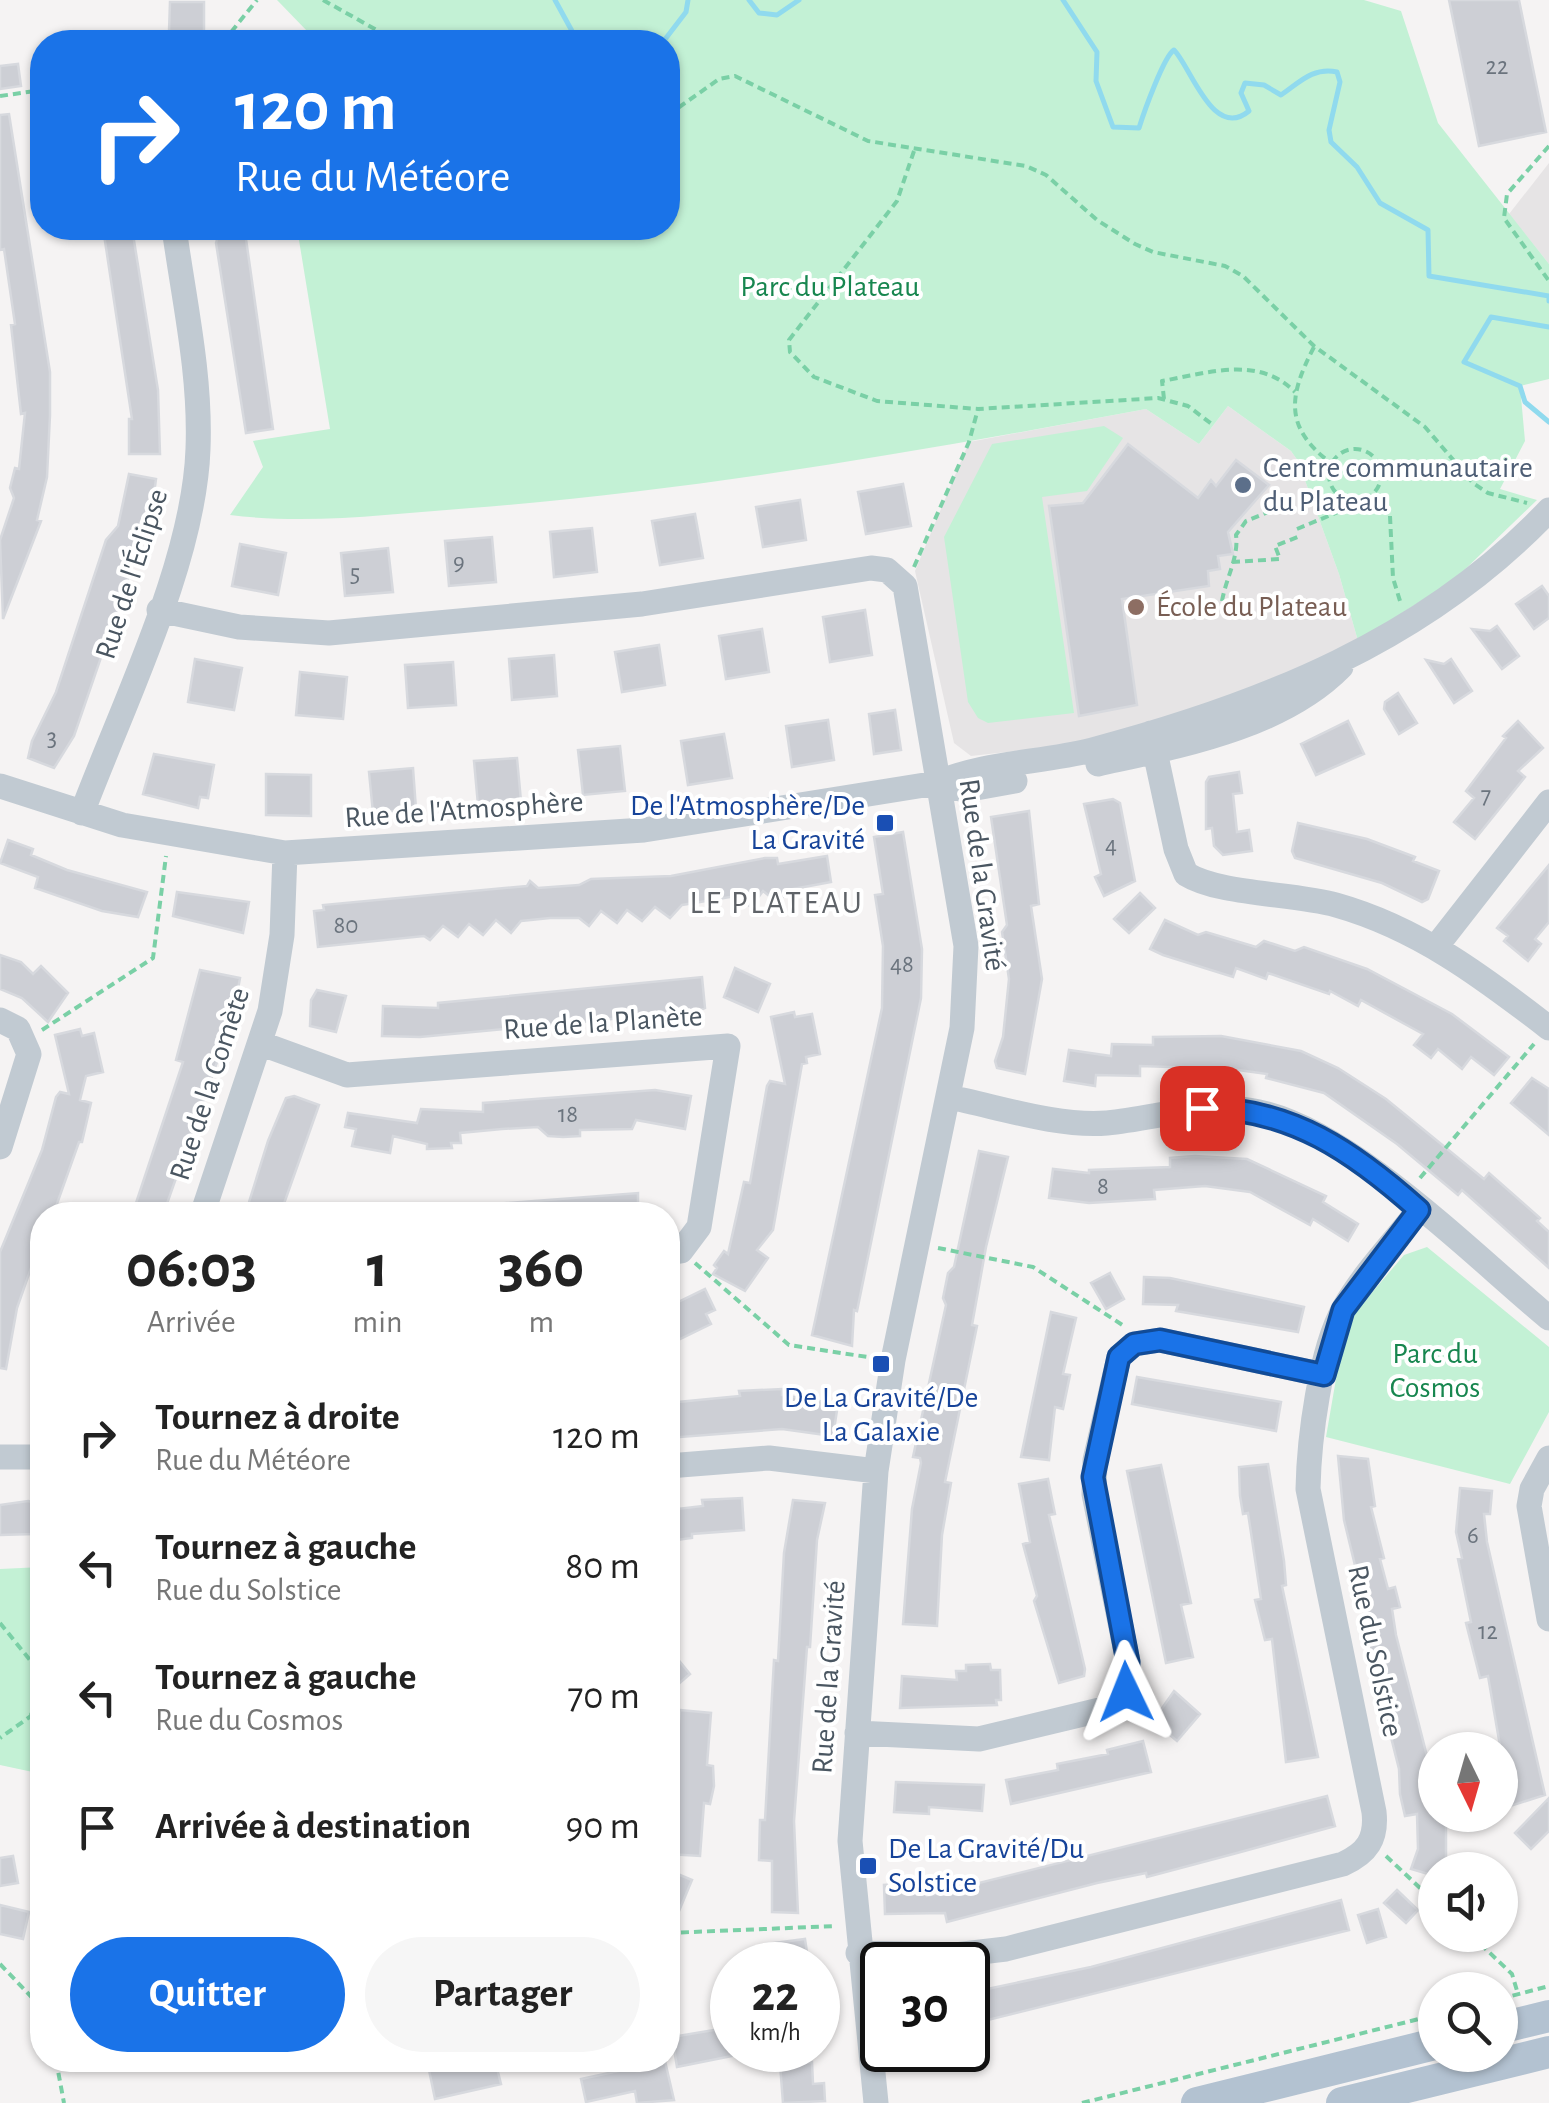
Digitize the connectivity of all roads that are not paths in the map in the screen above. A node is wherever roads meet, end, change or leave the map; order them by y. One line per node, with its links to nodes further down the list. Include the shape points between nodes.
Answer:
1 (176, 240): 3 (street, Rue de l'Éclipse, via 198,449 185,532)
2 (1547, 512): 4 (street, Rue de l'Atmosphère, via 1490,566 1347,662 1316,692)
3 (160, 610): 5 (street, Rue de la Gravité, via 239,627 329,633 642,604 887,570 905,586); 8 (street, Rue de l'Éclipse)
4 (1155, 742): 5 (street, Rue de l'Atmosphère, via 965,790); 10 (street, via 1186,874 1214,886 1304,897 1370,915)
5 (937, 783): 9 (street, Rue de l'Atmosphère, via 644,830); 14 (street, Rue de la Gravité, via 966,946)
6 (0, 786): 8 (street, Rue de l'Atmosphère)
7 (1549, 802): 10 (street)
8 (82, 813): 9 (street, Rue de l'Atmosphère, via 169,836)
9 (285, 853): 13 (street, Rue de la Comète, via 278,973)
10 (1435, 948): 12 (street)
11 (0, 1020): 15 (street, via 26,1040 27,1068)
12 (1549, 1028)
13 (262, 1044): 16 (street, Rue de la Comète); 18 (street, Rue de la Planète, via 347,1075 728,1046 699,1227)
14 (950, 1097): 17 (street, via 1077,1122 1202,1108 1259,1112 1335,1142); 25 (street, Rue de la Gravité)
15 (0, 1147)
16 (207, 1202)
17 (1411, 1203): 19 (street); 20 (street, Rue du Solstice, via 1343,1310)
18 (680, 1246)
19 (1549, 1318)
20 (1324, 1375): 27 (street, via 1144,1340 1126,1350 1113,1369 1093,1477 1128,1662 1126,1692 1104,1709 979,1740); 28 (street, Rue du Solstice, via 1308,1489 1374,1812 1372,1842 1344,1864 1006,1948 954,1955)
21 (0, 1457): 22 (street)
22 (30, 1457)
23 (1549, 1458): 26 (street, via 1529,1506)
24 (680, 1465): 25 (street, via 770,1458)
25 (876, 1471): 27 (street, Rue de la Gravité)
26 (1549, 1619)
27 (857, 1733): 28 (street, Rue de la Gravité, via 850,1841)
28 (858, 1953): 33 (street, Rue de la Gravité)
29 (1549, 2016): 30 (main road)
30 (1518, 2024)
31 (1418, 2048): 34 (main road)
32 (1549, 2052): 35 (main road)
33 (876, 2103)
34 (1197, 2103)
35 (1342, 2103)

